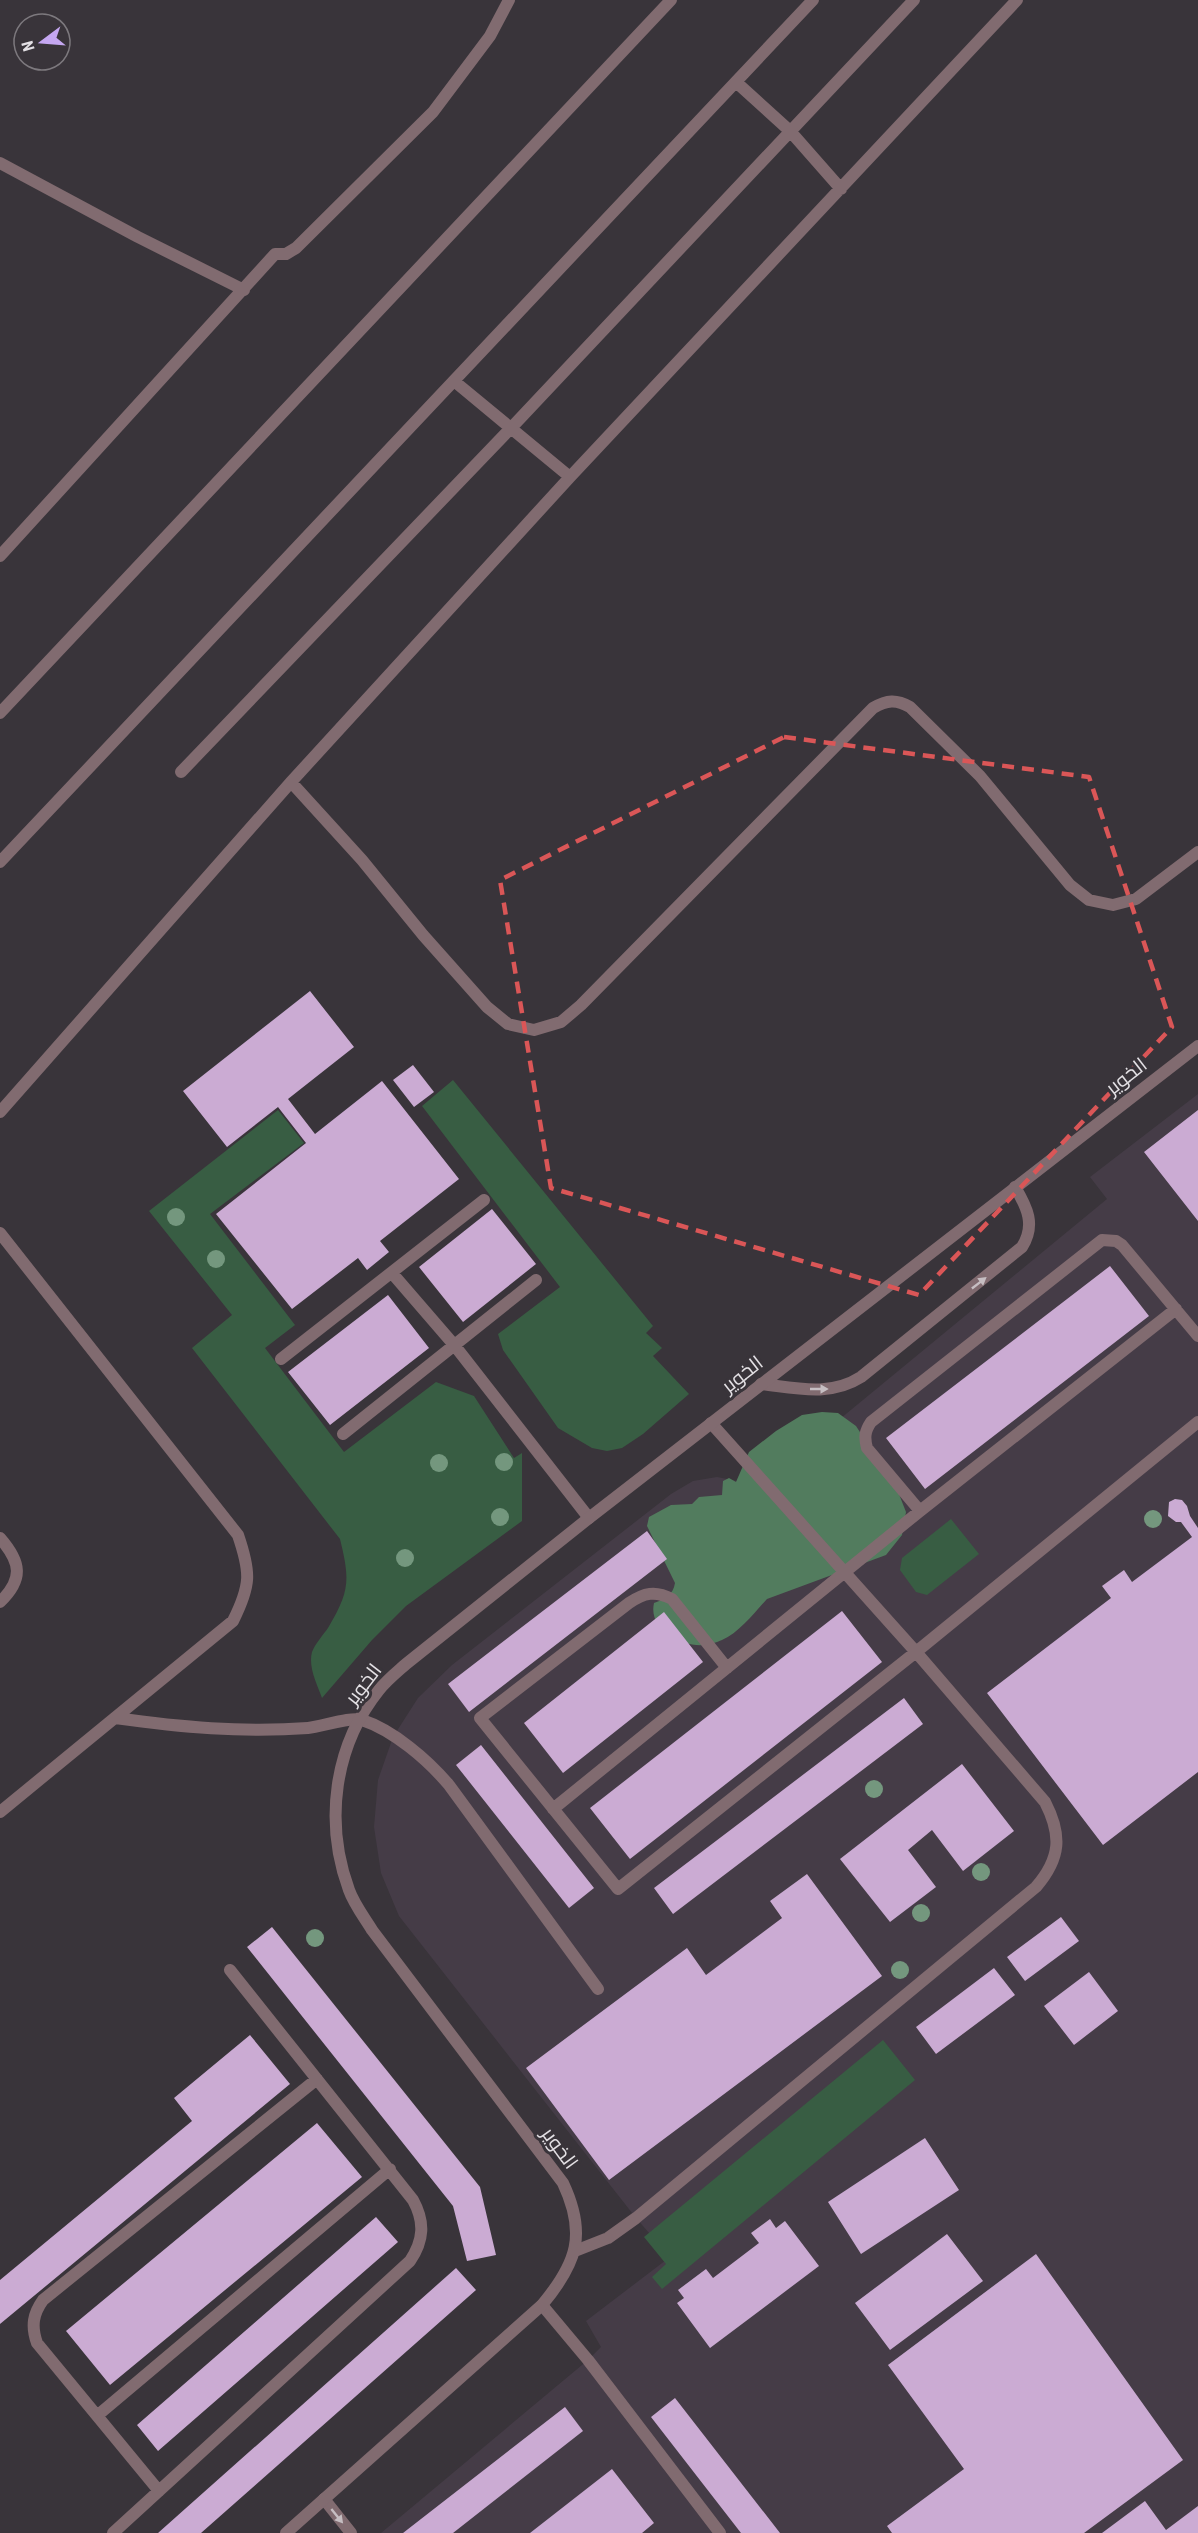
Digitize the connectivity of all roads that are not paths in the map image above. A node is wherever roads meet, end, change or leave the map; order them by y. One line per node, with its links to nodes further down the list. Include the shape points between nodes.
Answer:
1 (508, 0): 10 (street, via 490,36 433,112 296,249 275,255)
2 (671, 0): 15 (street)
3 (813, 0): 6 (street)
4 (914, 0): 7 (street)
5 (1017, 0): 9 (street)
6 (736, 82): 7 (street); 11 (street)
7 (790, 131): 9 (street); 12 (street)
8 (0, 163): 10 (street)
9 (842, 189): 13 (street)
10 (244, 290): 14 (street)
11 (454, 381): 12 (street); 19 (street)
12 (511, 429): 13 (street); 16 (street)
13 (570, 477): 17 (street)
14 (0, 556)
15 (0, 713)
16 (181, 772)
17 (291, 783): 18 (street, via 487,1007 508,1024 534,1030 561,1022 581,1005 873,708 884,702 899,700 910,707 980,776 1070,885 1089,900 1113,905 1136,898); 21 (street)
18 (1198, 852)
19 (0, 862)
20 (1198, 1046): 22 (street, الخوير)
21 (0, 1112)
22 (1015, 1187): 31 (street, الخوير); 31 (street, one-way to 22, via 816,1390 840,1388 861,1377 1022,1246 1030,1221)
23 (484, 1200): 25 (street)
24 (0, 1233): 42 (street, via 238,1535 248,1563 246,1593 233,1621)
25 (392, 1273): 29 (street); 30 (street)
26 (536, 1281): 29 (street)
27 (1176, 1309): 28 (street); 35 (street); 35 (street, via 1122,1245 1102,1240 871,1422 864,1439 867,1448)
28 (1198, 1336)
29 (455, 1346): 34 (street); 36 (street)
30 (281, 1359)
31 (761, 1384): 33 (street, الخوير)
32 (1198, 1422): 40 (street)
33 (711, 1423): 36 (street, الخوير); 38 (street)
34 (343, 1434)
35 (920, 1511): 38 (street)
36 (589, 1518): 43 (street, الخوير, via 406,1664 380,1689)
37 (0, 1538): 39 (street, via 14,1554 18,1573 12,1591)
38 (844, 1573): 40 (street); 41 (street)
39 (0, 1602)
40 (916, 1653): 44 (street, via 618,1889); 50 (street, via 1045,1802 1054,1819 1057,1838 1048,1874 622,2229 593,2246)
41 (727, 1668): 44 (street); 44 (street, via 672,1599 645,1594 480,1718)
42 (115, 1718): 43 (street, via 239,1731 315,1727); 45 (street)
43 (360, 1719): 47 (street, via 423,1757 438,1772); 50 (street, الخوير, via 342,1760 335,1804 337,1848 350,1892 372,1930 563,2183 577,2227)
44 (554, 1809)
45 (0, 1812)
46 (230, 1970): 48 (street)
47 (598, 1989)
48 (317, 2079): 49 (street); 52 (street, via 43,2300 36,2310 33,2332 37,2343)
49 (390, 2169): 52 (street); 53 (street, via 413,2200 423,2225 417,2250 410,2260)
50 (575, 2251): 51 (street, الخوير, via 566,2274)
51 (542, 2305): 54 (street, الخوير); 58 (street)
52 (98, 2415): 53 (street)
53 (159, 2491): 55 (street)
54 (324, 2499): 56 (street, الخوير); 57 (street, one-way to 57)
55 (113, 2533)
56 (286, 2533)
57 (351, 2533)
58 (720, 2533)

